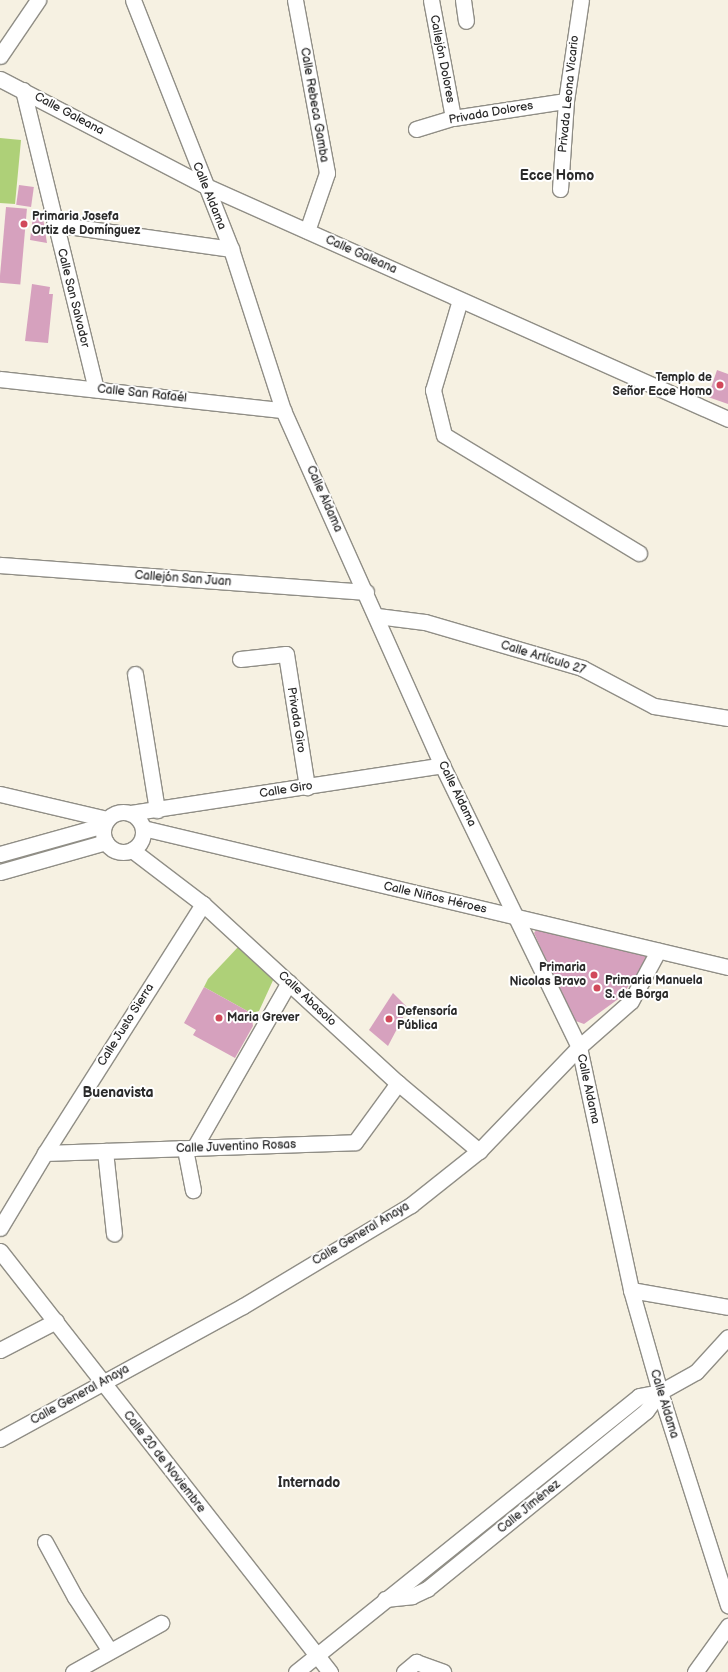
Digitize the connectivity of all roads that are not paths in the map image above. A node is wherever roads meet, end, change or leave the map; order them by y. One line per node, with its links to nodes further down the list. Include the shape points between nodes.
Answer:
1 (38, 0): 8 (street)
2 (133, 0): 14 (street, Calle Aldama)
3 (295, 0): 17 (street, Calle Rebeca Gamba, via 327,174)
4 (431, 0): 12 (street, Callejón Dolores)
5 (463, 0): 7 (street)
6 (580, 0): 11 (street, Privada Leona Vicario)
7 (466, 21)
8 (0, 56)
9 (0, 79): 10 (street, Calle Galeana)
10 (23, 90): 14 (street, Calle Galeana); 16 (street, Calle San Salvador)
11 (566, 101): 12 (street, Privada Dolores); 15 (street, Privada Leona Vicario)
12 (453, 118): 13 (street, Privada Dolores)
13 (416, 129)
14 (204, 185): 17 (street, Calle Galeana); 18 (street, Calle Aldama)
15 (560, 189)
16 (54, 224): 18 (street); 21 (street, Calle San Salvador)
17 (307, 231): 19 (street, Calle Galeana)
18 (231, 249): 22 (street, Calle Aldama)
19 (460, 300): 23 (street, Calle Galeana); 24 (street, via 433,390 444,436)
20 (0, 378): 21 (street, Calle San Rafaél)
21 (96, 389): 22 (street, Calle San Rafaél)
22 (284, 410): 26 (street, Calle Aldama)
23 (728, 419)
24 (639, 553)
25 (0, 565): 26 (street, Callejón San Juan)
26 (366, 592): 27 (street, Calle Aldama)
27 (377, 616): 30 (street, Calle Artículo 27, via 425,622 582,668 654,706); 31 (street, Calle Aldama)
28 (240, 659): 32 (street, Privada Giro, via 286,654)
29 (135, 674): 34 (street)
30 (728, 718)
31 (442, 764): 32 (street, Calle Giro); 43 (street, Calle Aldama)
32 (307, 787): 34 (street, Calle Giro)
33 (0, 794): 36 (street)
34 (157, 810): 35 (street, Calle Giro)
35 (130, 813): 36 (street, via 118,813); 37 (street)
36 (106, 822): 38 (street); 40 (street)
37 (143, 828): 39 (street, via 140,842); 43 (street, Calle Niños Héroes)
38 (106, 842): 39 (street, via 120,852); 41 (street)
39 (132, 850): 42 (street, Calle Abasolo)
40 (0, 854)
41 (0, 872)
42 (203, 904): 46 (street, Calle Abasolo); 52 (street, Calle Justo Sierra)
43 (516, 918): 44 (street, Calle Niños Héroes); 47 (street, Calle Aldama)
44 (658, 951): 45 (street, Calle Niños Héroes); 47 (street, Calle General Anaya, via 631,1001)
45 (728, 967)
46 (289, 982): 48 (street, Calle Abasolo); 49 (street)
47 (579, 1047): 51 (street, Calle General Anaya); 57 (street, Calle Aldama)
48 (398, 1083): 49 (street, Calle Juventino Rosas, via 355,1142); 51 (street, Calle Abasolo)
49 (190, 1149): 50 (street, Calle Juventino Rosas); 53 (street)
50 (105, 1151): 52 (street, Calle Juventino Rosas); 55 (street)
51 (479, 1151): 62 (street, Calle General Anaya, via 411,1205 243,1306)
52 (45, 1153): 54 (street, Calle Justo Sierra)
53 (193, 1190)
54 (0, 1228)
55 (114, 1234)
56 (0, 1251): 59 (street, Calle 20 de Noviembre)
57 (631, 1290): 58 (street); 63 (street, Calle Aldama)
58 (728, 1307)
59 (56, 1321): 61 (street); 62 (street, Calle 20 de Noviembre)
60 (728, 1337): 63 (street, Calle Jiménez, via 696,1372)
61 (0, 1350)
62 (103, 1382): 64 (street, Calle General Anaya); 70 (street, Calle 20 de Noviembre)
63 (660, 1392): 66 (street, Calle Aldama); 70 (street, Calle Jiménez, via 639,1396)
64 (0, 1439)
65 (45, 1542): 69 (street, via 75,1597)
66 (728, 1604)
67 (161, 1623): 69 (street)
68 (728, 1626): 76 (street)
69 (110, 1651): 71 (street)
70 (316, 1657): 72 (street, Calle Jiménez); 73 (street, Calle 20 de Noviembre)
71 (73, 1672)
72 (296, 1672)
73 (330, 1672)
74 (404, 1672): 75 (street, via 416,1662)
75 (443, 1672)
76 (695, 1672)

